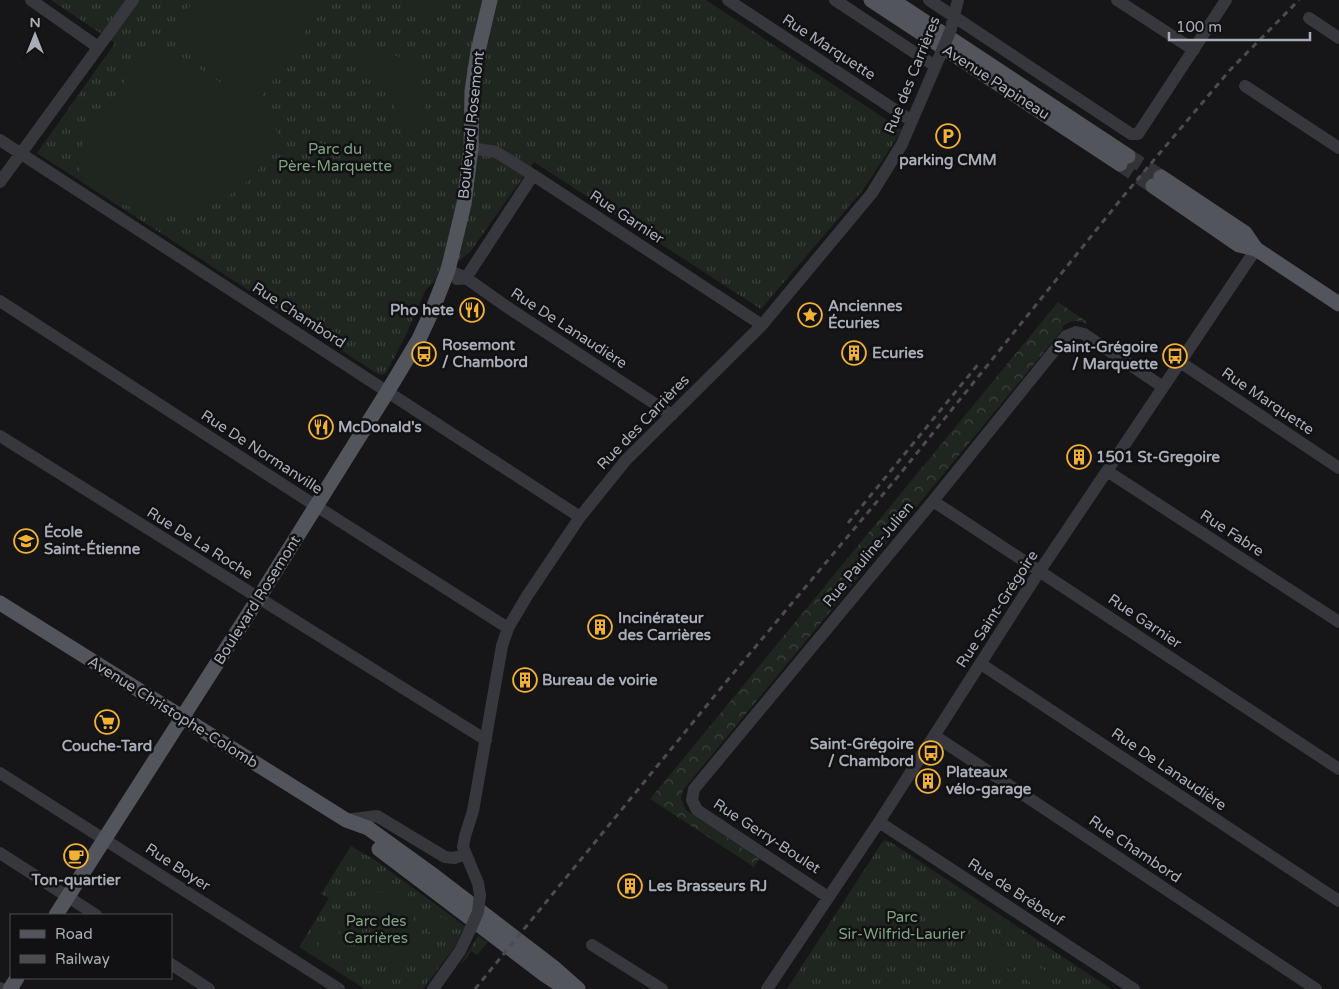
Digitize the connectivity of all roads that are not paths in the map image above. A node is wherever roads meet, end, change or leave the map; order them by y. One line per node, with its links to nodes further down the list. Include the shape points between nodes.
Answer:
1 (31, 0): 15 (street)
2 (133, 0): 15 (street)
3 (490, 0): 21 (main road, Boulevard Rosemont, via 478,51)
4 (728, 0): 19 (street, Rue Marquette)
5 (835, 0): 17 (street, Avenue Papineau)
6 (871, 0): 7 (main road, Avenue Papineau, via 1124,160)
7 (892, 0)
8 (929, 0): 13 (street, Avenue Papineau)
9 (958, 0): 13 (street, Rue des Carrières)
10 (1117, 0): 16 (street)
11 (1226, 0): 16 (street)
12 (1309, 18): 14 (street)
13 (952, 23): 16 (street, Avenue Papineau, via 1131,134 1138,134); 17 (street, Rue des Carrières, bridge)
14 (1339, 38)
15 (98, 47): 23 (street)
16 (1194, 50)
17 (937, 62): 19 (street, Rue des Carrières)
18 (1245, 86): 22 (street)
19 (912, 121): 32 (street, Rue des Carrières, via 872,194)
20 (0, 140): 23 (street, Rue Chambord)
21 (471, 148): 24 (street, Rue Garnier, via 496,152); 28 (main road, Boulevard Rosemont, via 464,204)
22 (1339, 148)
23 (20, 153): 25 (street); 35 (street, Rue Chambord)
24 (533, 174): 29 (street); 32 (street, Rue Garnier)
25 (0, 182)
26 (1157, 182): 27 (main road, via 1245,233)
27 (1256, 249): 31 (main road); 33 (street, Rue Saint-Grégoire)
28 (447, 275): 29 (street); 35 (main road, Boulevard Rosemont, via 419,340)
29 (466, 278): 36 (street, Rue De Lanaudière)
30 (0, 301): 41 (street, Rue De Normanville)
31 (1339, 304)
32 (762, 325): 36 (street, Rue des Carrières)
33 (1180, 362): 34 (street, Rue Saint-Grégoire); 38 (street, Rue Marquette)
34 (1163, 387): 39 (street, Rue Saint-Grégoire); 40 (street, Rue Pauline-Julien, via 1084,334 1076,332 1066,336)
35 (387, 392): 41 (main road, Boulevard Rosemont); 42 (street, Rue Chambord)
36 (672, 415): 42 (street, Rue des Carrières, via 626,460)
37 (0, 436): 44 (street, Rue De La Roche)
38 (1339, 468)
39 (1107, 471): 43 (street, Rue Saint-Grégoire); 46 (street, Rue Fabre)
40 (933, 501): 43 (street, Rue Garnier); 54 (street, Rue Pauline-Julien, via 694,789)
41 (316, 506): 44 (main road, Boulevard Rosemont); 47 (street, Rue De Normanville)
42 (580, 517): 47 (street, Rue des Carrières)
43 (1040, 571): 48 (street, Rue Saint-Grégoire); 52 (street, Rue Garnier)
44 (258, 599): 49 (main road, Boulevard Rosemont); 51 (street, Rue De La Roche)
45 (0, 603): 49 (main road, Avenue Christophe-Colomb)
46 (1339, 622)
47 (508, 628): 51 (street, Rue des Carrières)
48 (981, 664): 50 (street, Rue Saint-Grégoire); 62 (street, Rue De Lanaudière)
49 (182, 718): 55 (main road, Avenue Christophe-Colomb); 57 (main road, Boulevard Rosemont)
50 (935, 736): 56 (street, Rue Saint-Grégoire); 75 (street, Rue Chambord)
51 (486, 740): 59 (street, Rue des Carrières, via 465,836)
52 (1339, 769)
53 (0, 774): 57 (street, Rue Boyer)
54 (692, 800): 61 (street, Rue Gerry-Boulet, via 697,810)
55 (346, 820): 59 (street, via 377,816 445,857); 70 (main road, Avenue Christophe-Colomb, via 375,846); 71 (main road, Avenue Christophe-Colomb, via 368,828 429,872)
56 (879, 822): 61 (street, Rue Saint-Grégoire); 74 (street, Rue de Brébeuf)
57 (104, 840): 60 (main road, Boulevard Rosemont); 68 (street, Rue Boyer)
58 (0, 853): 60 (street)
59 (465, 854): 69 (street, bridge, via 476,875 480,894 478,912 460,951)
60 (68, 897): 63 (main road, Boulevard Rosemont); 64 (street)
61 (828, 897): 73 (street, Rue Saint-Grégoire)
62 (1339, 901)
63 (57, 914)
64 (94, 914)
65 (592, 944): 72 (street)
66 (172, 965): 67 (street)
67 (209, 989)
68 (339, 989)
69 (433, 989)
70 (567, 989)
71 (578, 989)
72 (662, 989)
73 (767, 989)
74 (1134, 989)
75 (1316, 989)

